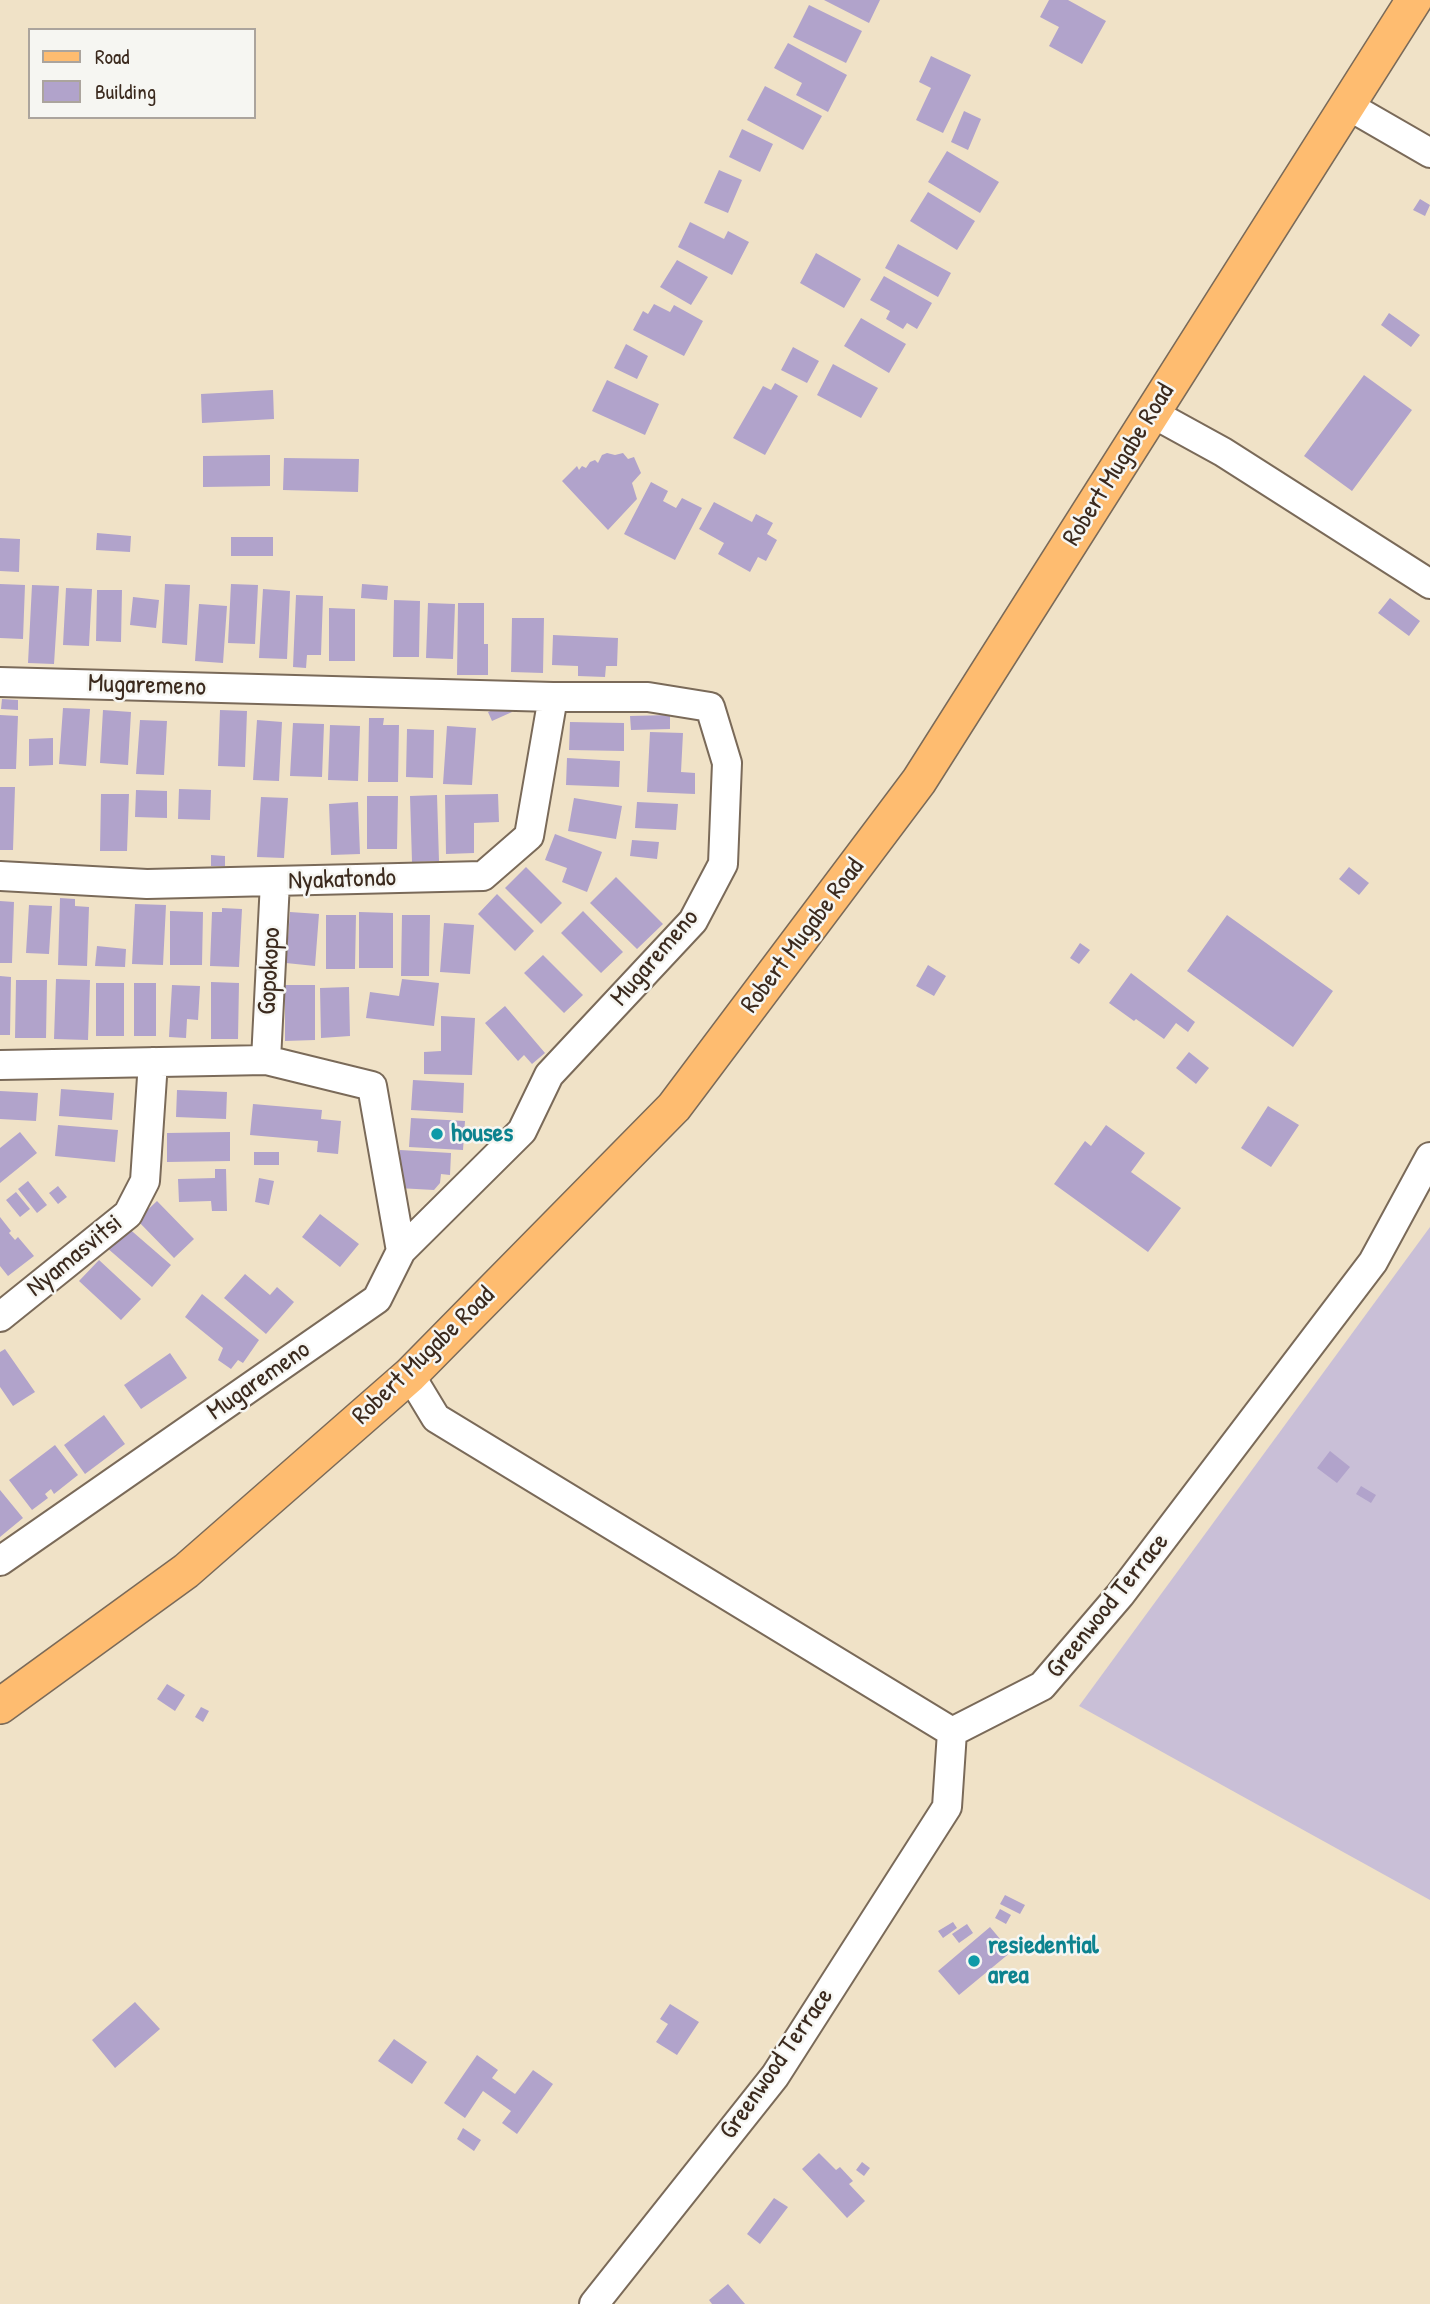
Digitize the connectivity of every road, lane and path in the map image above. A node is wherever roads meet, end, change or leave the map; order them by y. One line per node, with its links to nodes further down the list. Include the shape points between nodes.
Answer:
1 (1414, 0): 2 (main road, Robert Mugabe Road)
2 (1347, 105): 3 (street); 4 (main road, Robert Mugabe Road)
3 (1430, 153)
4 (1152, 413): 5 (street, via 1223,452); 16 (main road, Robert Mugabe Road, via 919,782 690,1086)
5 (1430, 584)
6 (0, 682): 7 (street, Mugaremeno)
7 (553, 697): 9 (street, Nyakatondo, via 529,836 483,876); 14 (street, Mugaremeno, via 648,697 710,707 727,762 723,864 693,921 549,1076 522,1131)
8 (0, 876): 9 (street, Nyakatondo, via 147,884)
9 (275, 882): 10 (street, Gopokopo)
10 (266, 1060): 11 (street); 14 (street, via 372,1086)
11 (153, 1062): 12 (street); 15 (street, Nyamasvitsi, via 145,1181 128,1214)
12 (0, 1065)
13 (1430, 1157): 19 (street, Greenwood Terrace, via 1373,1262 1121,1595 1042,1686)
14 (401, 1251): 17 (street, Mugaremeno, via 377,1299)
15 (0, 1317)
16 (410, 1375): 18 (main road, Robert Mugabe Road, via 186,1571); 19 (street, via 436,1418)
17 (0, 1561)
18 (0, 1706)
19 (952, 1732): 20 (street, Greenwood Terrace, via 947,1807 775,2076)
20 (594, 2304)

